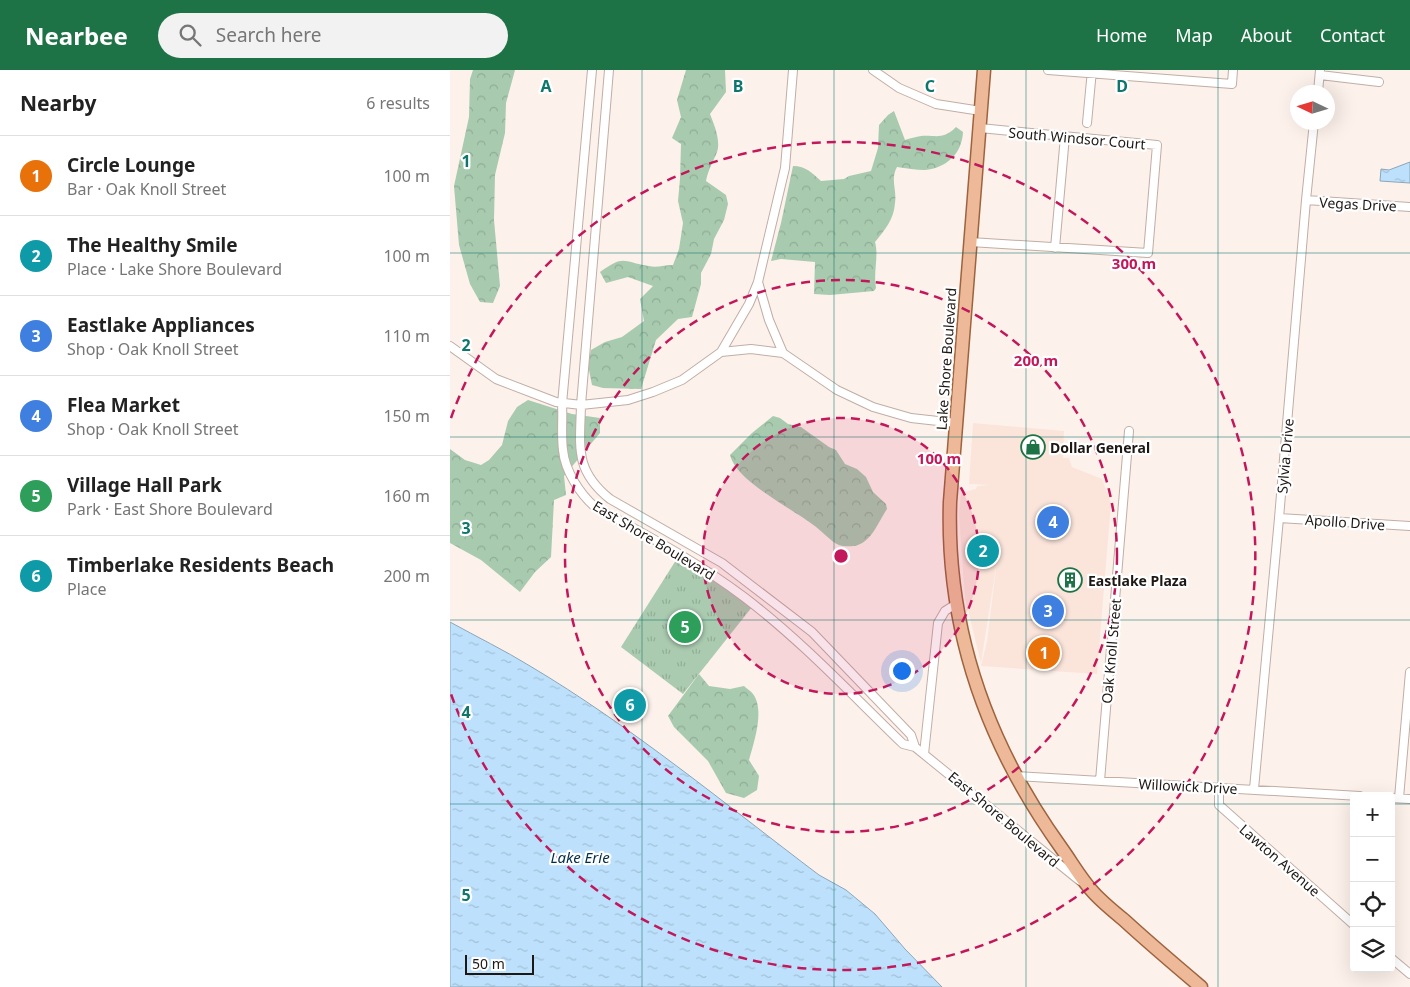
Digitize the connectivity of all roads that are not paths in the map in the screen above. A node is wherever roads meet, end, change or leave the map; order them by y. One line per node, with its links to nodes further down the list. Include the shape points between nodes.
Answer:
1 (592, 70): 24 (street, East Shore Boulevard)
2 (609, 70): 25 (street, East Shore Boulevard)
3 (793, 70): 20 (street, via 785,168)
4 (873, 70): 11 (street, via 899,88 936,104)
5 (984, 70): 11 (main road, Lake Shore Boulevard)
6 (1048, 70): 8 (street)
7 (1233, 70): 8 (street, via 1232,84)
8 (1092, 72): 12 (street)
9 (1320, 73): 10 (street)
10 (1379, 82)
11 (981, 111): 13 (main road, Lake Shore Boulevard)
12 (1087, 123)
13 (980, 128): 15 (street, South Windsor Court); 18 (main road, Lake Shore Boulevard)
14 (1313, 130): 16 (street, Sylvia Drive)
15 (1065, 136): 19 (street); 19 (street, South Windsor Court, via 1157,145 1148,253)
16 (1306, 200): 17 (street, Vegas Drive); 28 (street, Sylvia Drive)
17 (1410, 207)
18 (970, 242): 19 (street); 26 (main road, Lake Shore Boulevard)
19 (1055, 248)
20 (758, 282): 22 (street); 23 (street)
21 (450, 346): 24 (street, via 496,379)
22 (721, 352): 23 (street, via 751,349); 25 (street, via 682,380 653,392 628,400)
23 (783, 353): 26 (street, via 837,390 873,407 911,418)
24 (562, 404): 25 (street); 31 (street, East Shore Boulevard, via 563,452 570,473 585,498)
25 (581, 405): 30 (street, East Shore Boulevard, via 580,450 590,480 610,499)
26 (956, 423): 34 (main road, Lake Shore Boulevard, via 949,520)
27 (1129, 431): 39 (street, Oak Knoll Street)
28 (1279, 518): 29 (street, Apollo Drive); 41 (street, Sylvia Drive)
29 (1410, 526)
30 (690, 544): 31 (street); 32 (street, East Shore Boulevard)
31 (684, 555): 33 (street, East Shore Boulevard)
32 (713, 557): 33 (street); 36 (street, East Shore Boulevard, via 812,632 911,735)
33 (704, 570): 36 (street, East Shore Boulevard, via 744,597 801,644 903,744)
34 (956, 604): 37 (street, via 945,611 938,623); 38 (main road, Lake Shore Boulevard, via 966,655 982,702 1004,756)
35 (1410, 672): 43 (street)
36 (915, 747): 37 (street, East Shore Boulevard)
37 (924, 754): 45 (street, East Shore Boulevard)
38 (1016, 776): 39 (street, Willowick Drive); 45 (main road, Lake Shore Boulevard, via 1037,814)
39 (1100, 781): 40 (street, Willowick Drive)
40 (1219, 789): 41 (street, Willowick Drive); 46 (street, Lawton Avenue, via 1219,804)
41 (1254, 789): 42 (street, Willowick Drive)
42 (1350, 795)
43 (1395, 798): 44 (street)
44 (1410, 799)
45 (1093, 892): 49 (main road, Lake Shore Boulevard)
46 (1350, 921)
47 (1395, 961): 48 (street)
48 (1410, 974)
49 (1201, 987)

